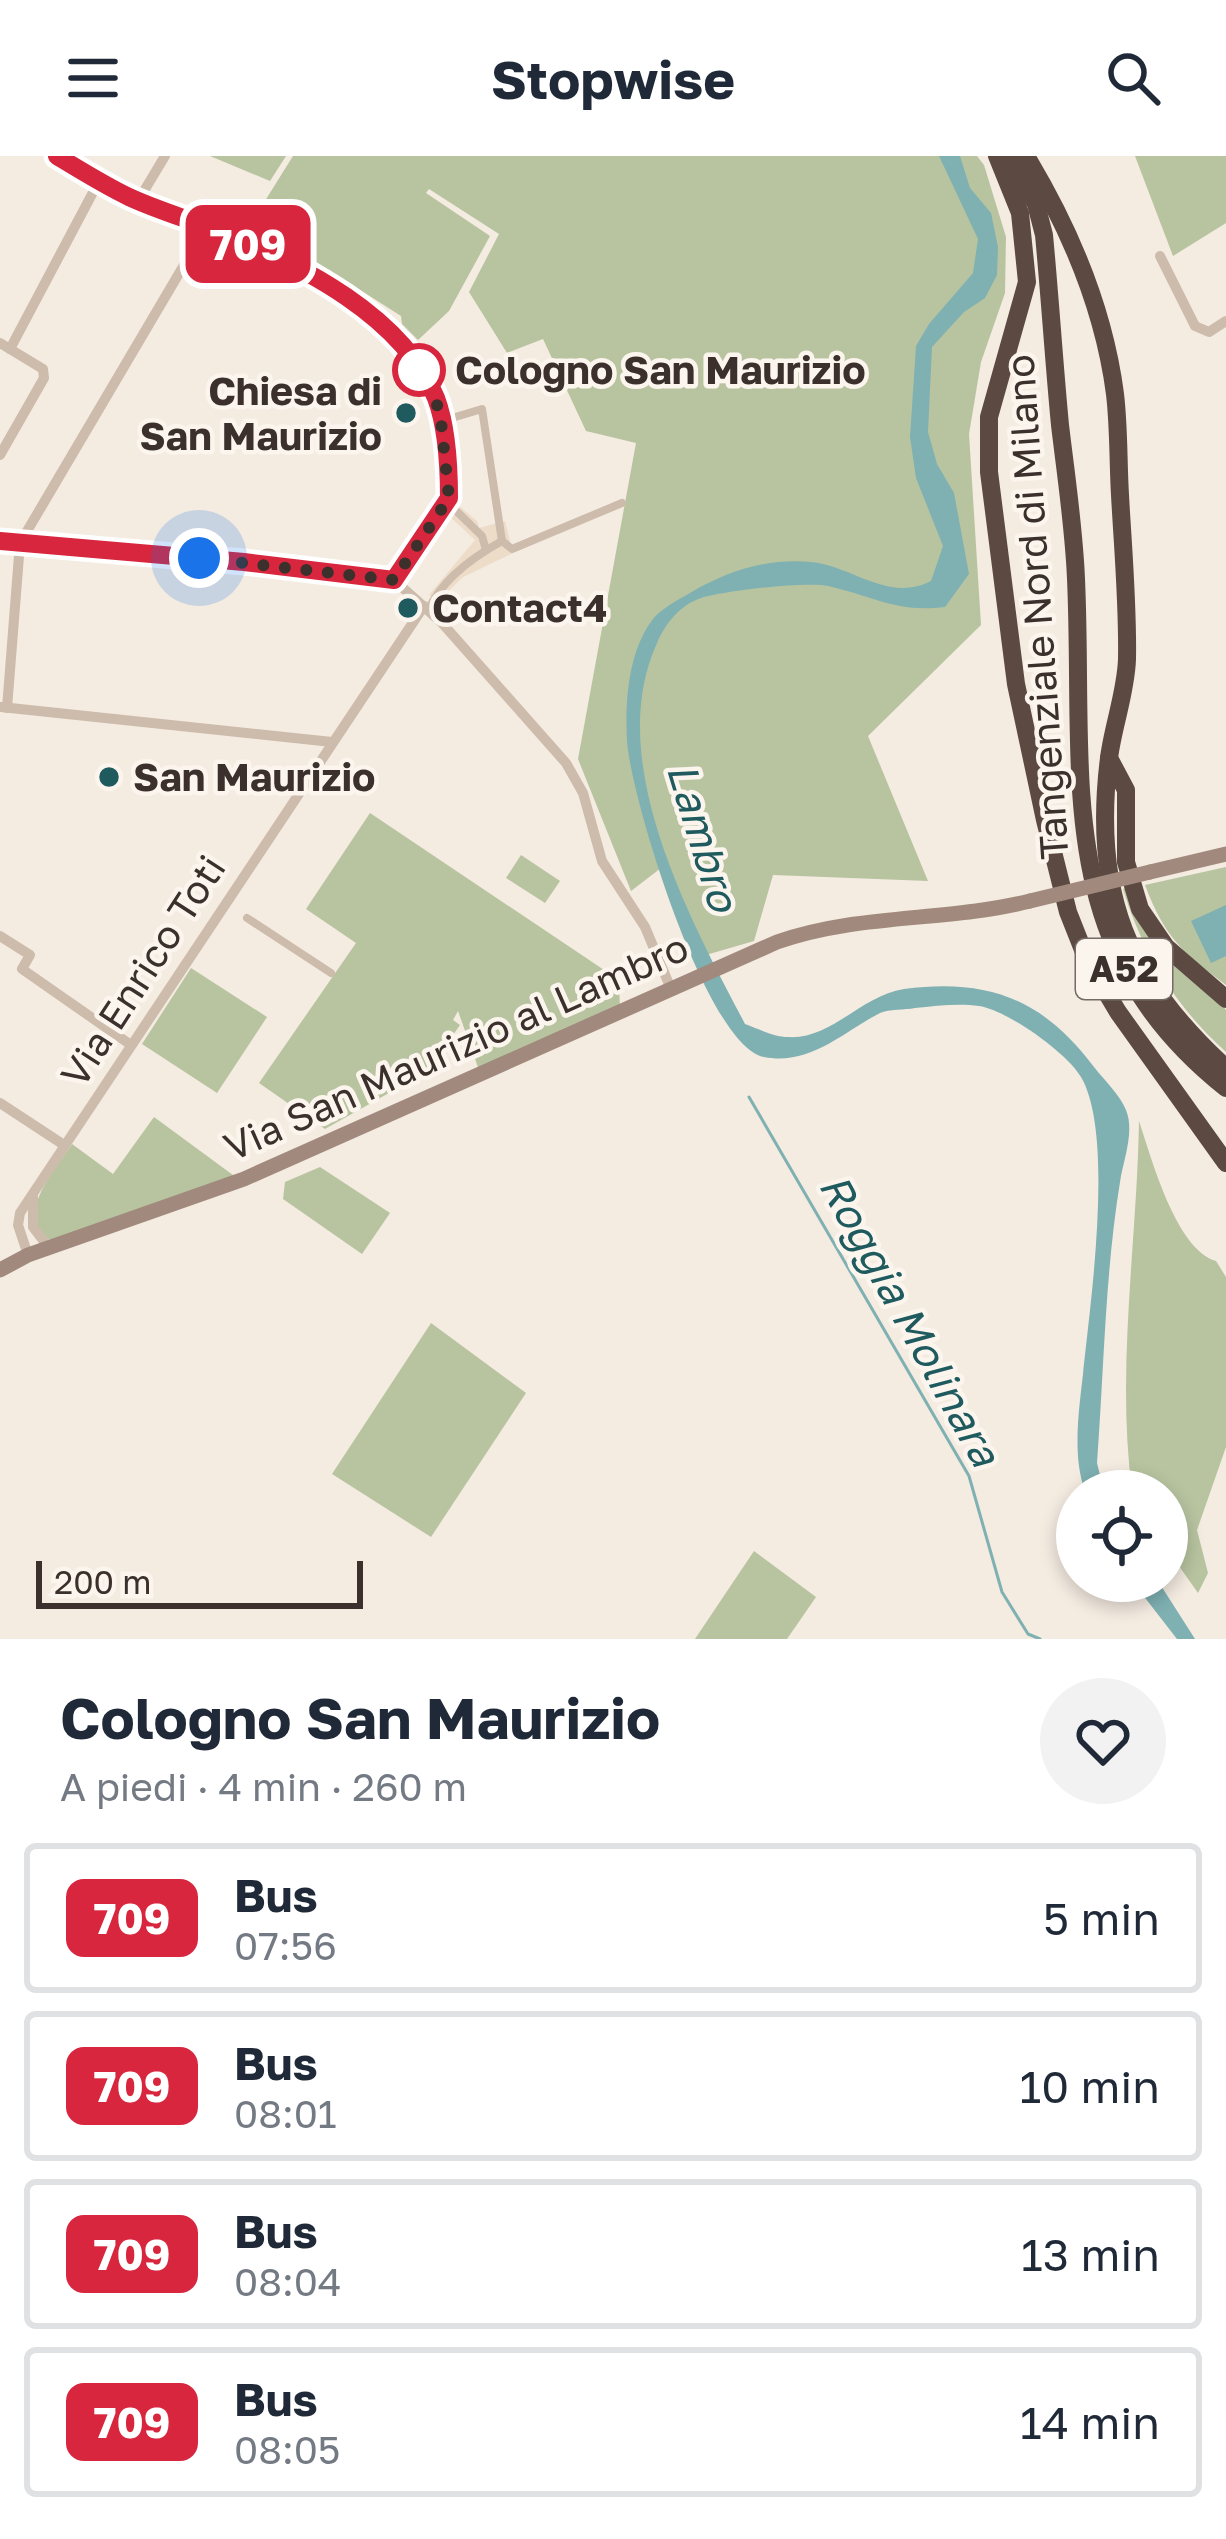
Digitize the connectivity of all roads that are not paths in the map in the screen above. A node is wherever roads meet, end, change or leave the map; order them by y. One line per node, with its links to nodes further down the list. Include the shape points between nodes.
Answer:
1 (57, 156): 6 (street)
2 (165, 156): 7 (street)
3 (997, 156): 36 (highway, via 1020,213 1027,282 989,417 989,472 1016,684 1045,820 1087,960)
4 (1008, 156): 33 (highway, Tangenziale Nord di Milano / A52, via 1044,235 1076,575 1089,874 1109,939 1144,1003)
5 (1026, 156): 24 (highway, Tangenziale Nord di Milano / A52, via 1088,285 1115,392 1126,667)
6 (99, 181): 7 (street); 11 (street)
7 (138, 201): 8 (street)
8 (206, 226): 12 (street, via 306,274 369,316 399,342 435,395); 18 (street)
9 (1160, 256): 10 (street, via 1193,323 1203,331)
10 (1226, 321)
11 (5, 346): 13 (street, via 43,369 44,378)
12 (442, 421): 15 (street); 17 (street, via 482,409)
13 (0, 455)
14 (622, 503): 17 (street, via 512,549)
15 (445, 506): 19 (street, via 482,536); 20 (street)
16 (0, 541): 18 (street)
17 (502, 541): 19 (street)
18 (20, 543): 20 (street); 22 (street)
19 (486, 550): 21 (street)
20 (394, 580): 21 (street)
21 (426, 608): 23 (street, Via Enrico Toti); 29 (street, via 566,763 602,861 645,927)
22 (3, 708): 23 (street)
23 (332, 742): 31 (street, Via Enrico Toti)
24 (1109, 758): 30 (highway, via 1126,790 1126,862 1140,909 1166,947); 32 (highway, Tangenziale Nord di Milano / A52, via 1109,865 1120,926 1170,1011)
25 (1226, 854): 29 (main road, Via San Maurizio al Lambro, bridge, via 962,916 835,925)
26 (247, 918): 28 (street, Via Enrico Toti)
27 (0, 936): 31 (street, via 30,955 22,969)
28 (331, 973)
29 (670, 989): 38 (main road, Via San Maurizio al Lambro, via 244,1179)
30 (1226, 999)
31 (131, 1045): 35 (street, Via Enrico Toti)
32 (1226, 1068)
33 (1226, 1088)
34 (0, 1103): 35 (street)
35 (64, 1145): 37 (street, Via Enrico Toti)
36 (1226, 1163)
37 (34, 1192): 38 (street, via 33,1227); 39 (street, Via Enrico Toti, via 18,1226)
38 (49, 1248): 39 (main road, Via San Maurizio al Lambro)
39 (28, 1255): 40 (main road, Via San Maurizio al Lambro)
40 (0, 1270)

